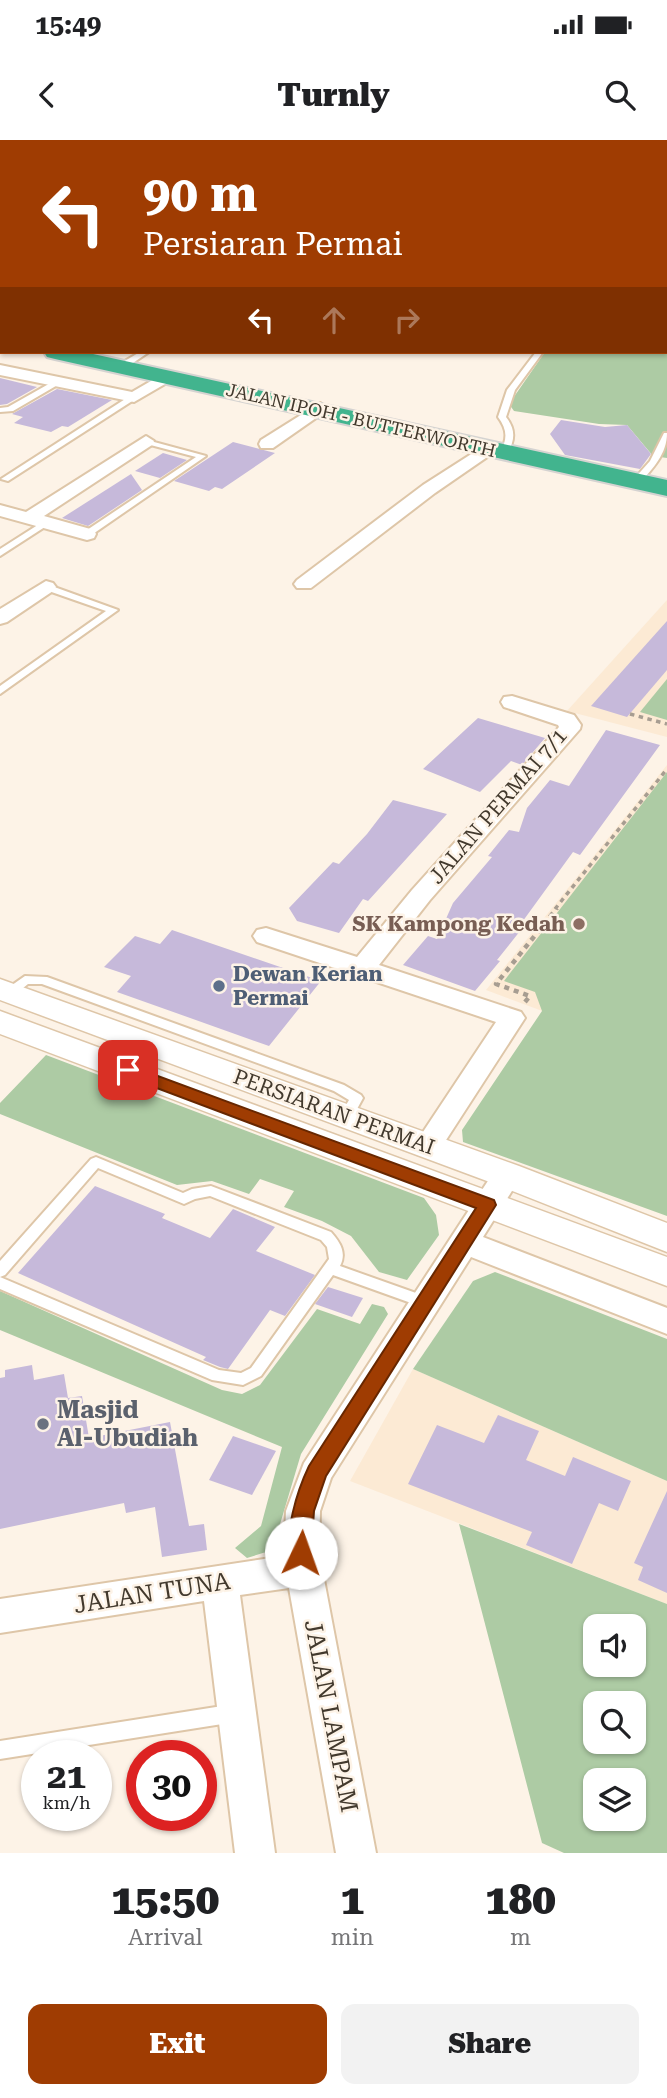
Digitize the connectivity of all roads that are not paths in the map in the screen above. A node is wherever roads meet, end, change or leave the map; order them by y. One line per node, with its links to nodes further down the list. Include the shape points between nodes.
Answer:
1 (68, 354): 4 (highway, JALAN IPOH - BUTTERWORTH)
2 (142, 354): 4 (lane)
3 (538, 354): 14 (lane, via 506,401 502,417 510,426 510,443)
4 (121, 367): 6 (highway, JALAN IPOH - BUTTERWORTH)
5 (0, 370): 7 (street)
6 (169, 377): 8 (street); 9 (highway, JALAN IPOH - BUTTERWORTH)
7 (57, 383): 8 (street); 10 (lane)
8 (136, 396): 17 (lane)
9 (320, 408): 13 (street); 14 (highway, JALAN IPOH - BUTTERWORTH)
10 (0, 410)
11 (667, 435): 15 (lane)
12 (146, 441): 21 (street); 23 (lane, via 202,456)
13 (267, 443)
14 (495, 450): 18 (highway, JALAN IPOH - BUTTERWORTH); 25 (street, via 429,489)
15 (654, 462): 16 (lane); 18 (lane)
16 (667, 465)
17 (5, 479)
18 (637, 481): 19 (highway, JALAN IPOH - BUTTERWORTH)
19 (667, 488)
20 (0, 510): 21 (street)
21 (29, 518): 22 (street)
22 (47, 523): 23 (street); 24 (lane)
23 (87, 534)
24 (0, 553)
25 (303, 584)
26 (46, 587): 27 (street); 28 (lane, via 113,610)
27 (0, 618)
28 (0, 691)
29 (512, 702): 31 (street, JALAN PERMAI 7/1, via 566,720 569,729)
30 (266, 936): 31 (street)
31 (362, 968): 33 (street, via 512,1018)
32 (3, 1002): 33 (street, PERSIARAN PERMAI); 35 (street, PERSIARAN PERMAI)
33 (427, 1147): 34 (street, PERSIARAN PERMAI)
34 (507, 1175): 35 (street, JALAN LAMPAM); 36 (street, PERSIARAN PERMAI)
35 (487, 1205): 37 (street, JALAN LAMPAM); 40 (street, PERSIARAN PERMAI)
36 (667, 1238)
37 (464, 1242): 42 (street, JALAN LAMPAM); 43 (street)
38 (330, 1268): 39 (lane, via 336,1252 326,1236 211,1191 184,1199 96,1162); 41 (lane, via 256,1372 243,1379 217,1376); 42 (lane)
39 (0, 1271)
40 (667, 1272)
41 (0, 1283)
42 (425, 1302): 44 (street, JALAN LAMPAM, via 316,1473 303,1511)
43 (667, 1321)
44 (304, 1569): 45 (street, JALAN TUNA); 50 (street, JALAN LAMPAM)
45 (220, 1582): 46 (street, JALAN TUNA); 47 (street)
46 (0, 1616)
47 (239, 1712): 48 (lane); 49 (street)
48 (0, 1750)
49 (255, 1853)
50 (356, 1853)

